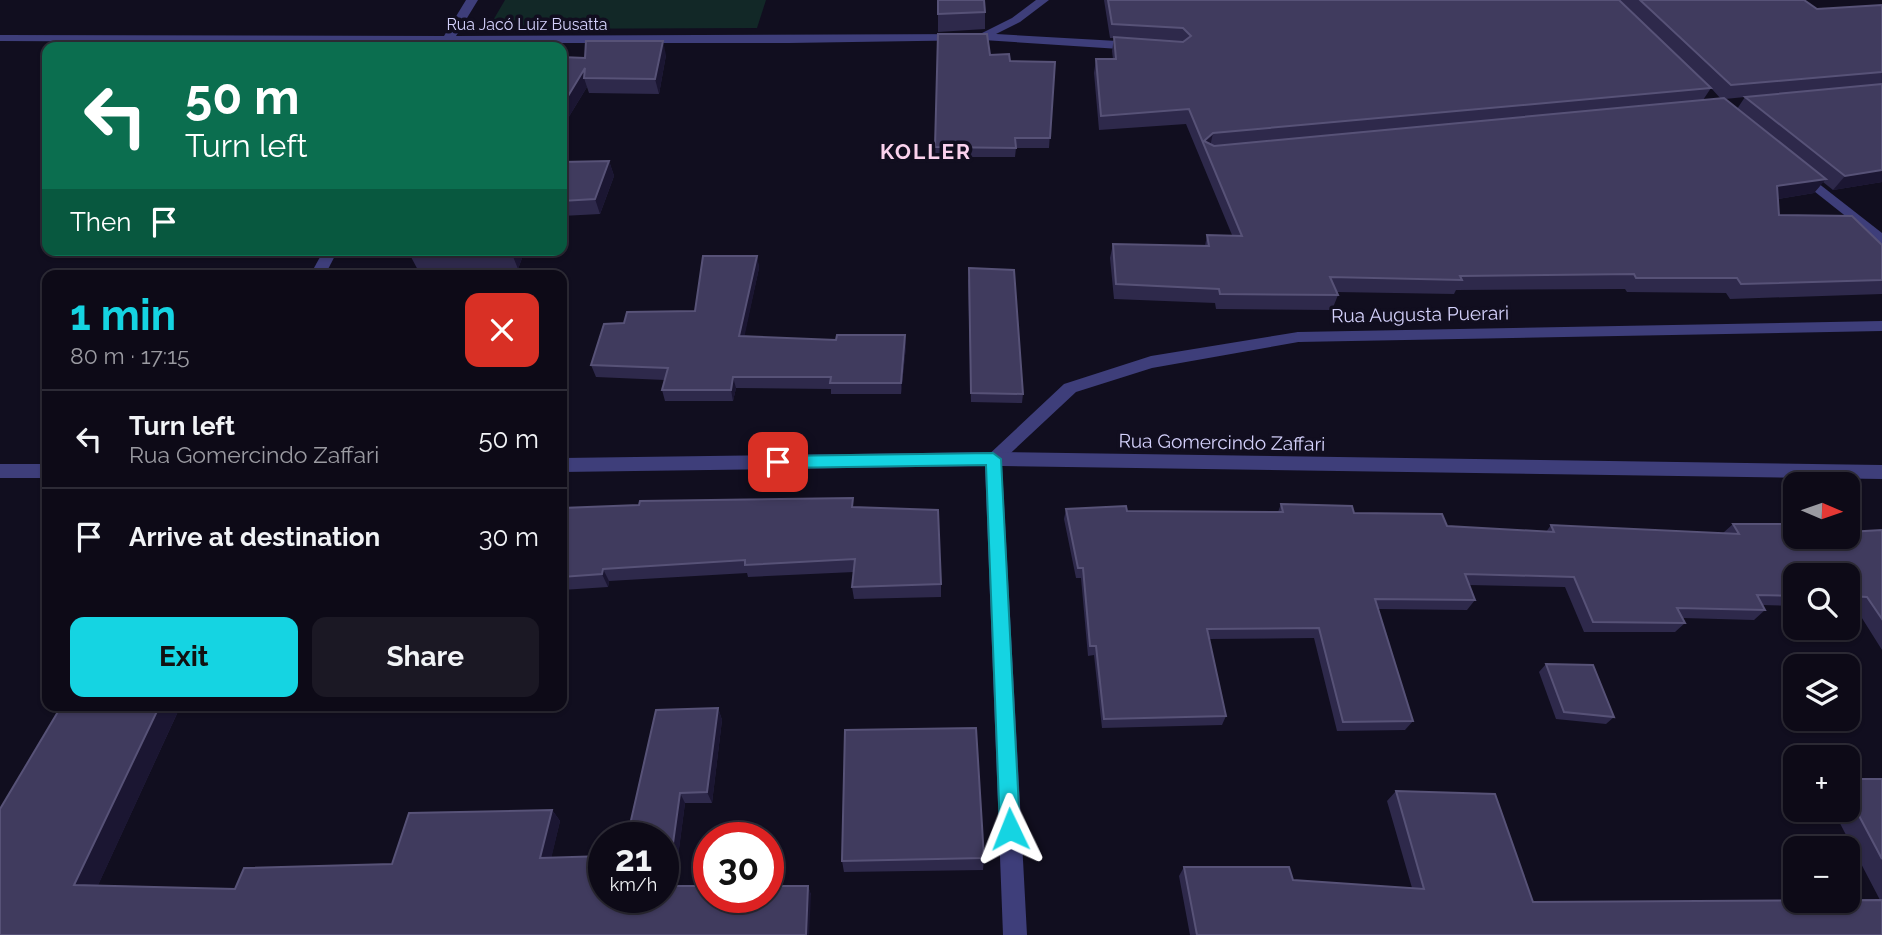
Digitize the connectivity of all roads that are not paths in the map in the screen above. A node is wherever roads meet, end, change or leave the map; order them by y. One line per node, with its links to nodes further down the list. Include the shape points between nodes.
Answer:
1 (472, 0): 6 (street)
2 (1043, 0): 3 (street, Rua Jacó Luiz Busatta)
3 (982, 37): 7 (street, Rua Jacó Luiz Busatta); 8 (street)
4 (0, 38): 5 (street, Rua Jacó Luiz Busatta)
5 (297, 42)
6 (446, 42)
7 (567, 42)
8 (1154, 48)
9 (1790, 165): 10 (street)
10 (1882, 240)
11 (1882, 326): 12 (street, Rua Augusta Puerari, via 1298,337 1151,362 1070,388)
12 (993, 459): 13 (street, Rua Gomercindo Zaffari); 16 (street, Rua Gomercindo Zaffari); 17 (street)
13 (567, 465)
14 (0, 471): 15 (street)
15 (42, 471)
16 (1882, 472)
17 (1015, 935)

